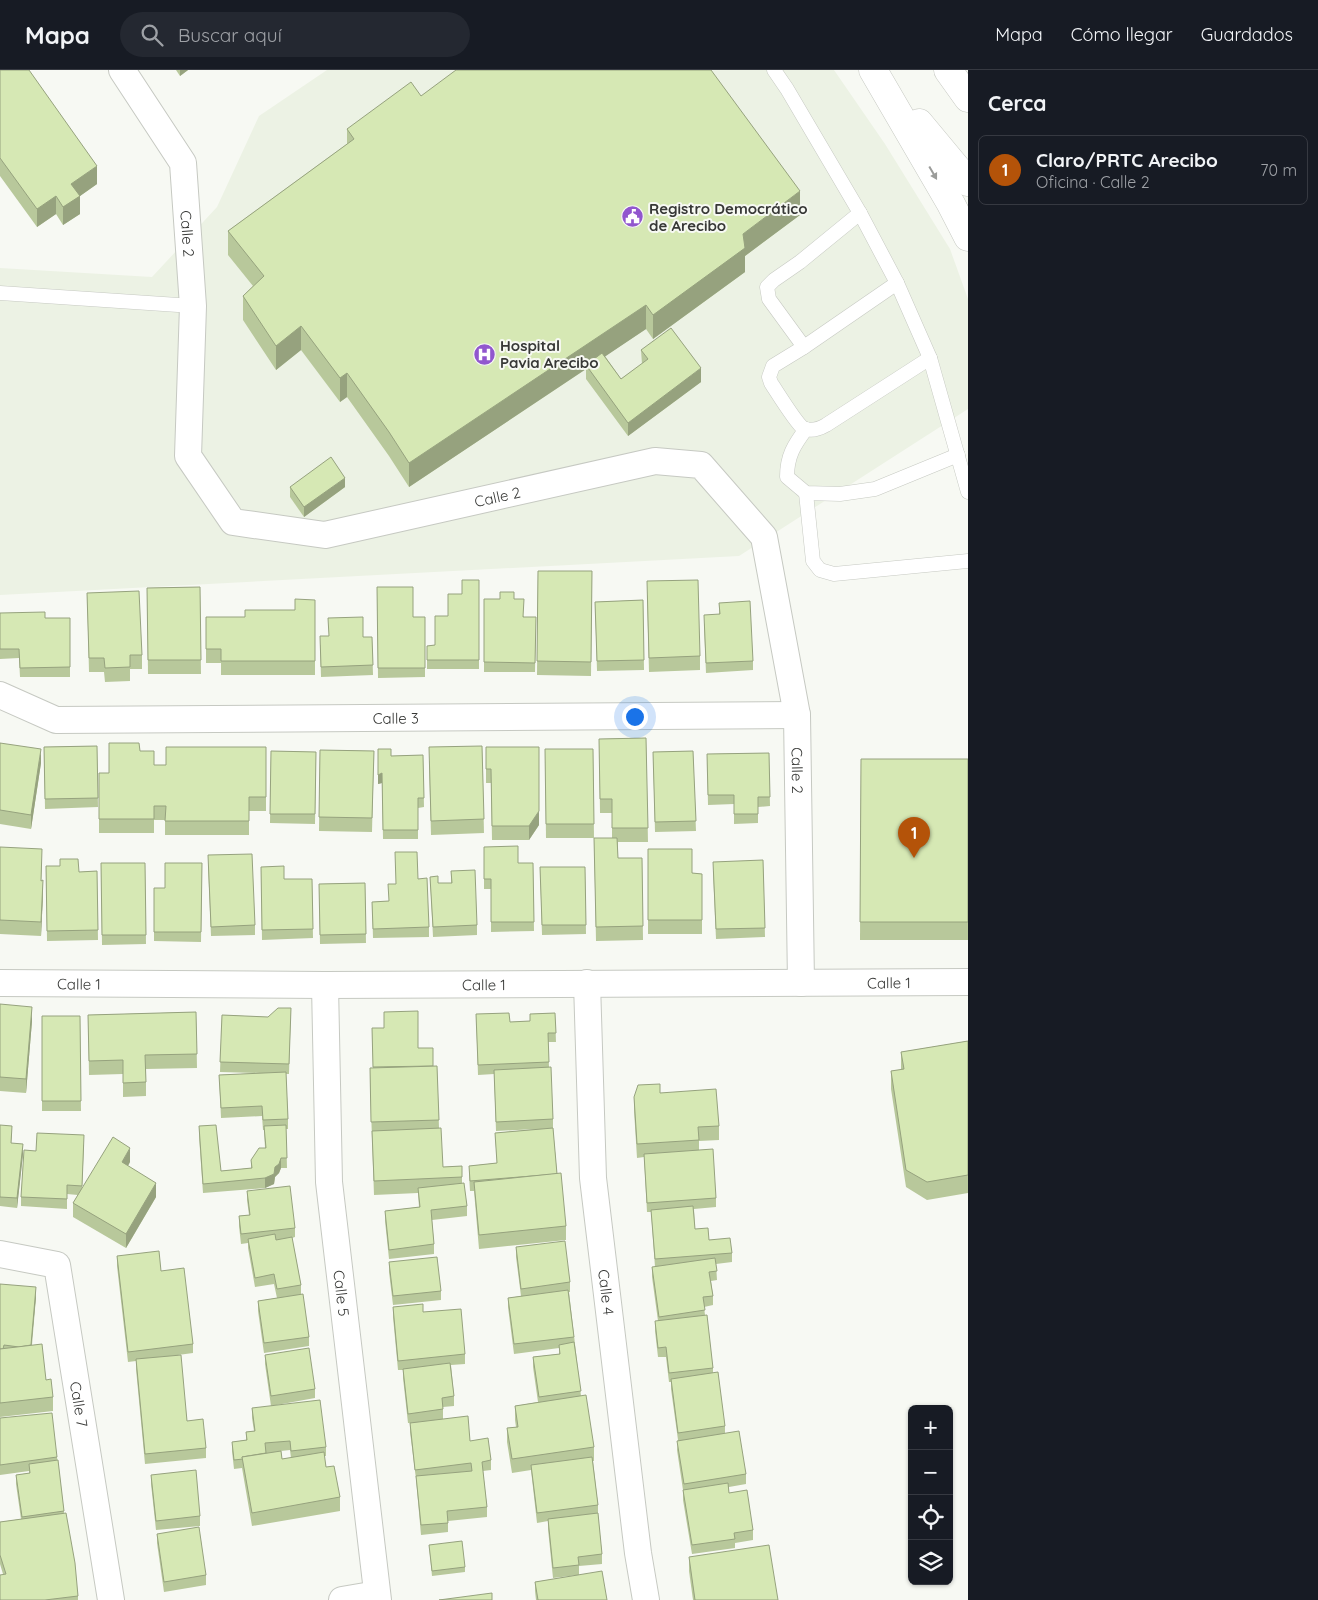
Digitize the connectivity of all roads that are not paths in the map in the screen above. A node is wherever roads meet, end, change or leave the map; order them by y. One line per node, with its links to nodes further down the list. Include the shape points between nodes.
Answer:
1 (122, 70): 11 (street, Calle 2, via 182,163)
2 (774, 70): 7 (lane)
3 (874, 70): 6 (main road); 8 (main road, one-way to 8)
4 (948, 70): 5 (main road)
5 (968, 98)
6 (968, 182)
7 (860, 213): 9 (lane); 12 (lane, via 767,288 769,299)
8 (968, 237)
9 (897, 283): 12 (lane); 13 (lane)
10 (0, 293): 11 (lane)
11 (193, 306): 20 (street, Calle 2, via 188,456 233,522 325,535 654,461 700,465 764,537)
12 (804, 347): 14 (lane, via 773,366 769,377 801,427)
13 (930, 358): 14 (lane, via 826,425 819,429); 15 (lane)
14 (806, 429): 17 (lane, via 792,448 787,477)
15 (958, 455): 16 (lane); 17 (lane, via 875,488 840,494)
16 (968, 492)
17 (806, 494): 18 (lane, via 813,561 820,570 834,574)
18 (968, 561)
19 (0, 695): 20 (street, Calle 3, via 56,720)
20 (797, 715): 24 (street, Calle 2)
21 (968, 982): 24 (street, Calle 1)
22 (0, 983): 25 (street, Calle 1)
23 (587, 983): 24 (street, Calle 1); 25 (street, Calle 1); 30 (street, Calle 4, via 593,1178)
24 (801, 983)
25 (324, 985): 27 (street, Calle 5, via 328,1182)
26 (0, 1254): 28 (street, Calle 7, via 57,1264)
27 (377, 1597): 29 (street)
28 (111, 1600)
29 (342, 1600)
30 (646, 1600)

